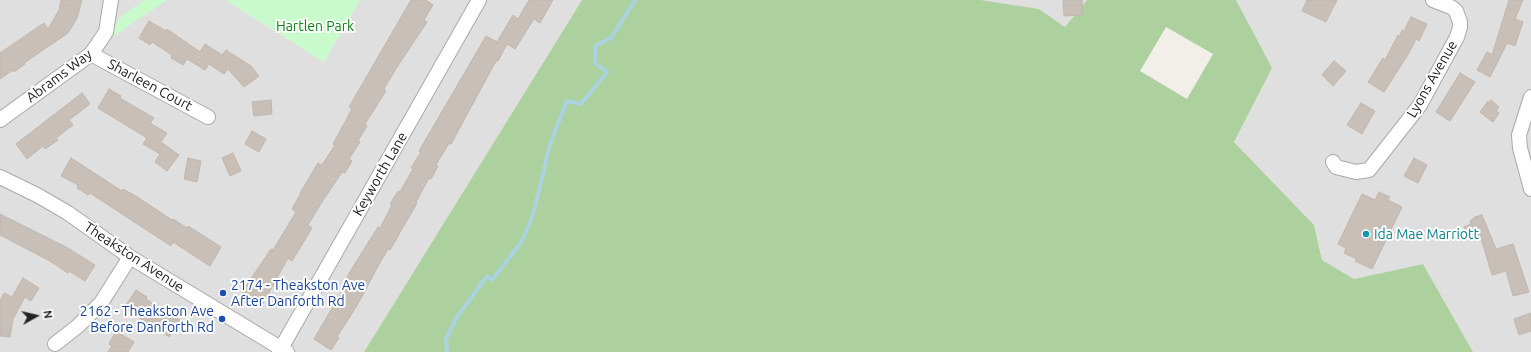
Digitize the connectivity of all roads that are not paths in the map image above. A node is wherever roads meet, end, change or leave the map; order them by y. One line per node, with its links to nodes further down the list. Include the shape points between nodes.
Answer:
1 (111, 0): 4 (street, Abrams Way, via 106,32)
2 (479, 0): 13 (street, Keyworth Lane)
3 (1433, 0): 8 (street, Lyons Avenue, via 1456,11 1460,27 1420,105 1369,170 1356,172 1336,167)
4 (91, 54): 6 (street, Sharleen Court); 7 (street, Abrams Way)
5 (1531, 97): 10 (street, via 1519,135)
6 (208, 117)
7 (0, 120)
8 (1334, 162)
9 (0, 176): 11 (street, Theakston Avenue, via 68,213)
10 (1531, 189)
11 (130, 257): 12 (street, via 101,303); 13 (street, Theakston Avenue)
12 (55, 344)
13 (282, 351)

